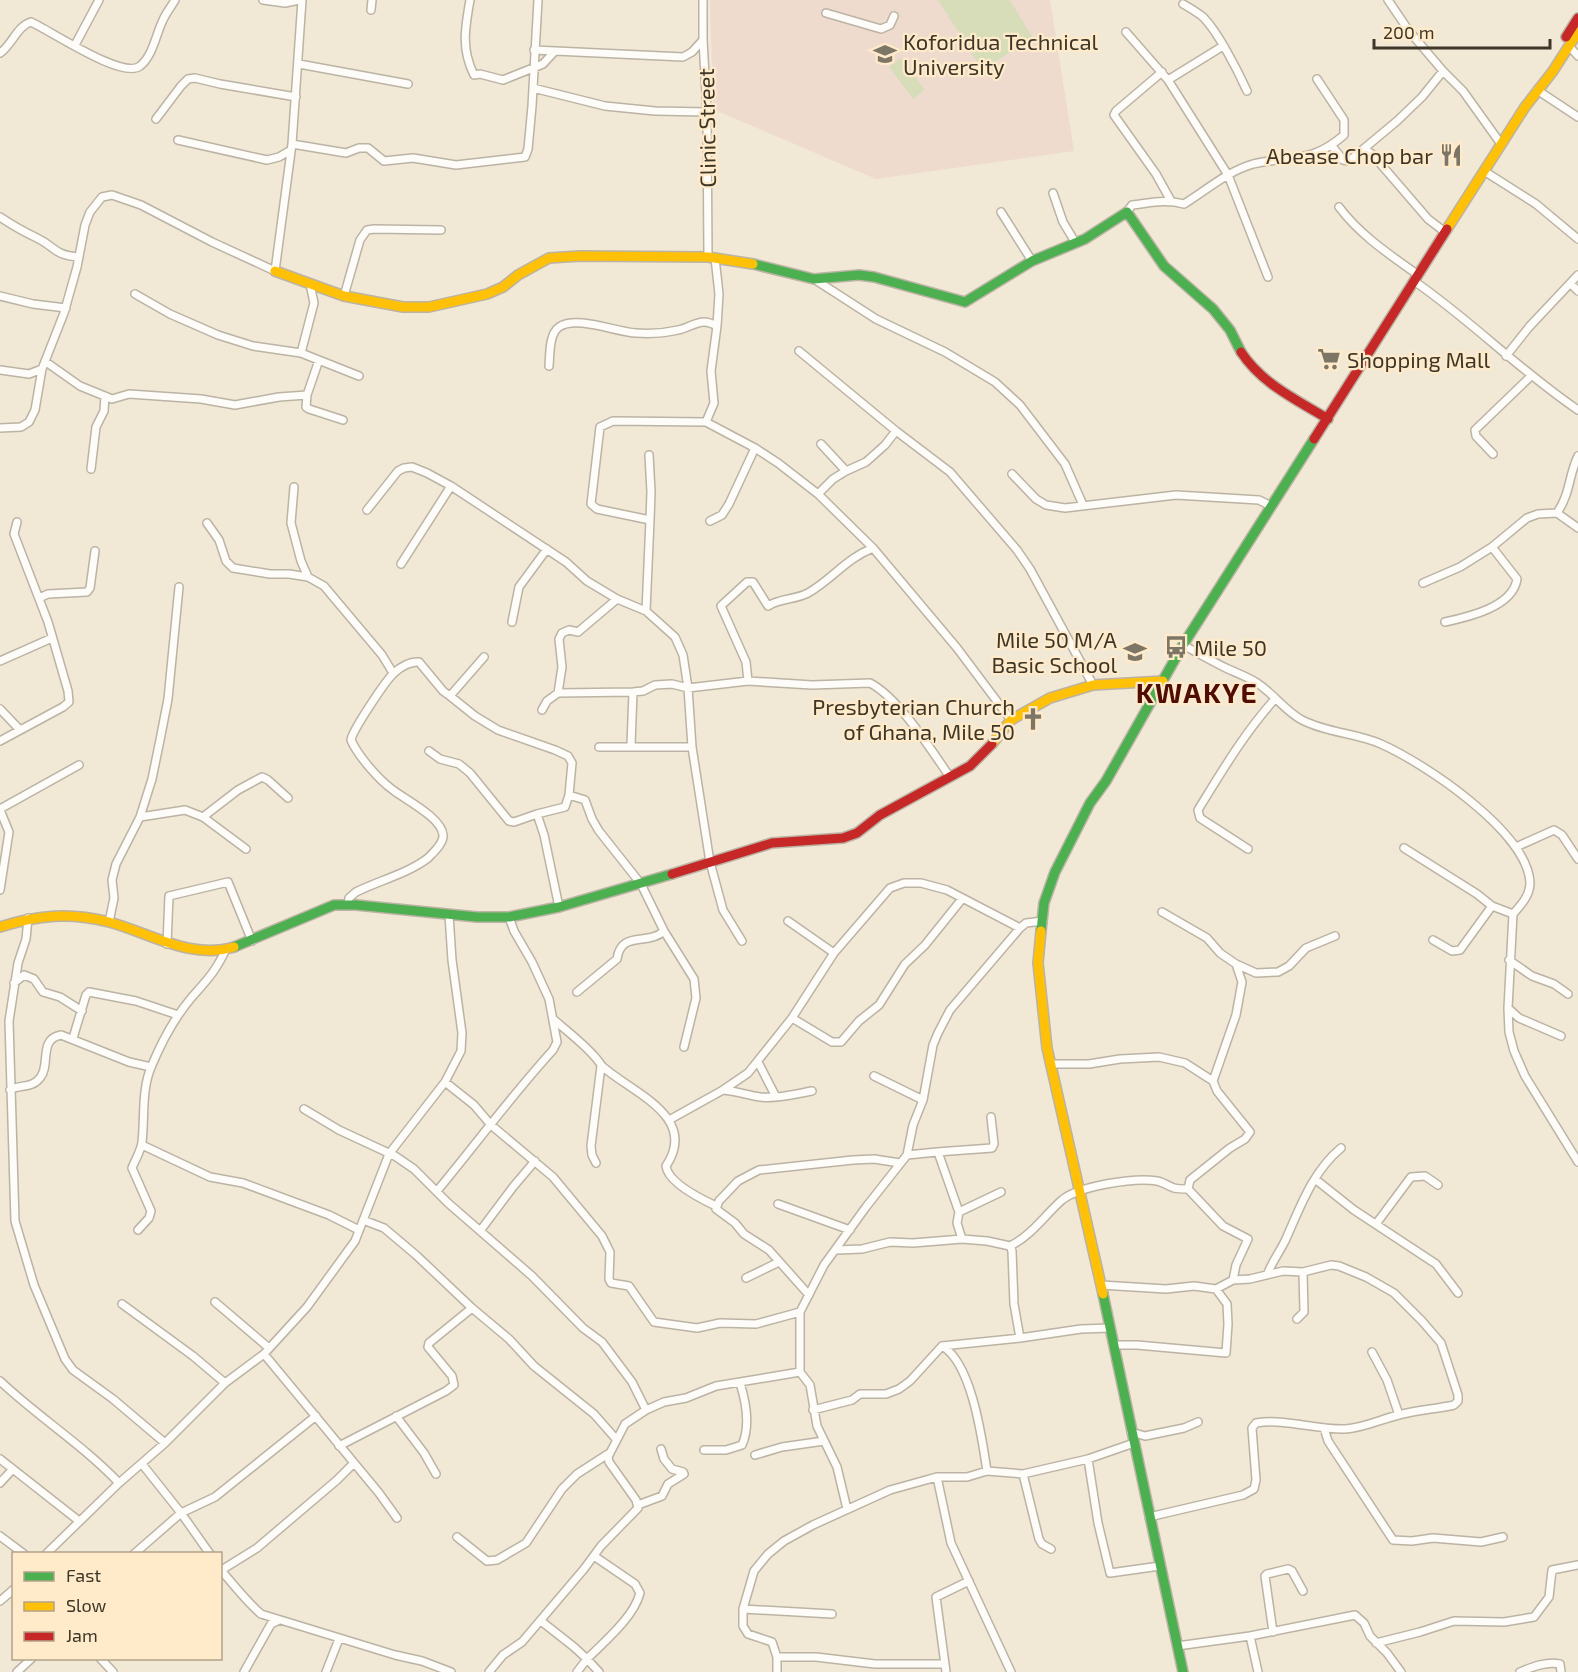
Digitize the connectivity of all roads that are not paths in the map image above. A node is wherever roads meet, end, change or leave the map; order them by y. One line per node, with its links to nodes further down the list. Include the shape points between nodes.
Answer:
1 (99, 0): 18 (street)
2 (175, 0): 18 (street, via 139,67 114,66)
3 (263, 0): 4 (street)
4 (300, 0): 25 (street)
5 (372, 0): 11 (street)
6 (470, 0): 26 (street, via 465,42 466,60 474,75 502,80)
7 (538, 0): 21 (street)
8 (703, 0): 17 (street, Clinic Street)
9 (1388, 0): 27 (street)
10 (1183, 4): 19 (street, via 1201,15)
11 (371, 10)
12 (826, 13): 13 (street, via 881,29 890,25)
13 (894, 16)
14 (1578, 18): 33 (main road)
15 (1126, 32): 28 (street)
16 (1578, 32): 20 (main road)
17 (703, 40): 22 (street, via 683,57); 36 (street, Clinic Street)
18 (75, 45): 23 (street, via 31,22)
19 (1223, 46): 30 (street); 34 (street)
20 (1569, 46): 24 (street); 33 (main road)
21 (534, 50): 22 (street); 26 (street)
22 (554, 52): 26 (street, via 543,64)
23 (0, 53)
24 (1578, 56)
25 (299, 64): 31 (street); 35 (street)
26 (533, 66): 32 (street)
27 (1443, 71): 40 (street); 43 (street, via 1422,97)
28 (1162, 72): 30 (street); 47 (street, via 1114,115)
29 (1317, 79): 41 (street, via 1346,126 1344,135)
30 (1168, 80): 45 (street)
31 (408, 84)
32 (533, 88): 36 (street, via 606,106); 42 (street, via 525,157 456,165 413,158 384,161 368,148 346,153)
33 (1538, 89): 37 (street); 40 (main road)
34 (1247, 91)
35 (296, 97): 38 (street, via 188,79); 42 (street)
36 (707, 112): 57 (street, Clinic Street)
37 (1578, 117)
38 (156, 119)
39 (178, 140): 42 (street, via 267,160 279,158)
40 (1502, 144): 44 (main road)
41 (1332, 146): 43 (street, via 1346,162); 45 (street, via 1311,155 1252,164)
42 (291, 147): 59 (street)
43 (1364, 149): 53 (street, via 1428,219)
44 (1484, 171): 53 (main road); 54 (street, via 1536,204)
45 (1228, 175): 47 (street, via 1184,204); 61 (street)
46 (1053, 193): 55 (street)
47 (1171, 201): 50 (street, via 1132,205)
48 (1340, 207): 62 (street, via 1370,241)
49 (1001, 212): 58 (street)
50 (1127, 212): 55 (main road); 84 (main road, via 1164,266 1213,309 1230,330 1253,368 1269,383)
51 (0, 217): 56 (street, via 57,253)
52 (441, 230): 69 (street, via 367,230 360,240)
53 (1446, 232): 62 (main road)
54 (1578, 239)
55 (1075, 242): 58 (main road)
56 (79, 257): 59 (street, via 90,212 102,197 112,195 141,205); 70 (street)
57 (712, 258): 63 (main road); 69 (main road, via 549,258 487,294 429,307 403,307); 71 (street, Clinic Street, via 719,294)
58 (1032, 261): 63 (main road, via 965,302 874,277)
59 (275, 271): 64 (main road)
60 (1578, 275): 65 (street)
61 (1268, 277)
62 (1416, 278): 74 (street); 84 (main road)
63 (814, 279): 100 (street, via 876,319 945,352 995,382 1020,405 1065,464)
64 (310, 284): 69 (main road); 73 (street, via 314,303)
65 (1570, 284): 66 (street); 74 (street)
66 (1578, 291)
67 (135, 294): 73 (street, via 218,335 253,346)
68 (0, 296): 70 (street)
69 (344, 296)
70 (66, 308): 76 (street)
71 (717, 326): 77 (street, via 705,321 678,330 639,334 590,324 564,324 554,334); 86 (street, Clinic Street, via 711,371 714,403)
72 (799, 351): 88 (street)
73 (301, 353): 75 (street)
74 (1506, 356): 80 (street)
75 (319, 360): 79 (street); 81 (street)
76 (44, 366): 78 (street, via 29,374); 82 (street); 87 (street, via 29,422 21,427)
77 (549, 366)
78 (0, 370)
79 (359, 376)
80 (1531, 376): 83 (street); 91 (street, via 1475,430)
81 (307, 394): 82 (street, via 235,405 129,394 112,399); 85 (street, via 309,409)
82 (105, 396): 94 (street, via 104,411 96,427)
83 (1578, 410)
84 (1328, 419): 101 (main road)
85 (343, 420)
86 (706, 422): 90 (street); 104 (street, via 614,421 600,427 591,504)
87 (0, 428)
88 (896, 431): 95 (street, via 866,462); 129 (street, via 950,472 1017,550)
89 (821, 444): 95 (street)
90 (755, 447): 99 (street); 105 (street, via 729,504 722,515)
91 (1493, 454)
92 (649, 455): 104 (street)
93 (1578, 456): 103 (street, via 1566,499)
94 (91, 470)
95 (846, 471): 99 (street)
96 (1012, 474): 100 (street, via 1046,505)
97 (451, 486): 102 (street, via 412,467 404,468); 111 (street); 113 (street)
98 (294, 487): 114 (street, via 291,523)
99 (818, 494): 109 (street)
100 (1083, 505): 101 (street, via 1176,495 1259,500)
101 (1271, 506): 123 (main road)
102 (367, 510)
103 (1557, 513): 108 (street); 110 (street, via 1527,518)
104 (650, 520): 119 (street)
105 (711, 520)
106 (17, 522): 117 (street, via 14,534)
107 (207, 523): 114 (street, via 233,568)
108 (1578, 528)
109 (873, 548): 127 (street, via 851,559 800,597 768,606 751,581 721,606 746,662); 137 (street)
110 (1492, 548): 115 (street); 121 (street, via 1517,579 1516,587 1492,607 1471,617)
111 (547, 549): 118 (street); 120 (street, via 519,587)
112 (95, 551): 117 (street, via 87,592)
113 (401, 564)
114 (308, 577): 126 (street, via 324,585)
115 (1423, 583)
116 (179, 587): 150 (street, via 168,699)
117 (39, 598): 122 (street)
118 (617, 599): 119 (street); 132 (street, via 578,632 562,633)
119 (646, 611): 130 (street, via 675,637 683,655)
120 (512, 622)
121 (1445, 622)
122 (52, 638): 125 (street); 138 (street, via 69,702)
123 (1183, 645): 128 (main road); 134 (street, via 1257,683)
124 (484, 657): 133 (street)
125 (0, 661)
126 (393, 673): 133 (street, via 413,661 419,662); 161 (street, via 354,729 351,740 391,789 440,825 443,840 428,858 356,892)
127 (748, 681): 130 (street); 145 (street, via 870,683 910,721)
128 (1163, 681): 129 (main road); 170 (main road, via 1065,851 1044,903)
129 (1093, 685): 137 (main road, via 1050,698)
130 (688, 688): 131 (street, via 655,685); 142 (street)
131 (633, 692): 132 (street); 140 (street)
132 (558, 693): 136 (street, via 547,700)
133 (450, 696): 146 (street, via 498,730 568,756 572,763)
134 (1275, 699): 152 (street, via 1300,719 1379,744 1420,765 1488,817); 155 (street, via 1242,739 1198,810 1200,818)
135 (0, 709): 138 (street)
136 (542, 710)
137 (1011, 720): 145 (main road, via 986,752)
138 (20, 730): 139 (street)
139 (0, 741)
140 (631, 745): 141 (street); 142 (street)
141 (599, 747)
142 (692, 747): 157 (street)
143 (429, 750): 149 (street, via 470,773 509,821)
144 (80, 765): 148 (street)
145 (950, 777): 157 (main road, via 843,838 772,843)
146 (569, 795): 149 (street, via 565,807); 158 (street, via 585,800 599,831)
147 (288, 798): 151 (street, via 262,777)
148 (0, 810): 159 (street, via 9,832)
149 (537, 814): 163 (street)
150 (140, 817): 151 (street, via 185,810); 171 (street, via 116,864)
151 (203, 817): 154 (street)
152 (1516, 847): 156 (street, via 1554,830); 165 (street, via 1530,883 1528,893)
153 (1404, 848): 162 (street)
154 (246, 849)
155 (1248, 849)
156 (1578, 859)
157 (710, 862): 158 (main road); 178 (street, via 723,910)
158 (641, 884): 163 (main road); 174 (street)
159 (0, 890)
160 (962, 899): 173 (street); 181 (street, via 921,883 890,888); 192 (street, via 905,964 879,1005 841,1042 832,1042)
161 (348, 905): 166 (main road); 176 (main road, via 329,907)
162 (1492, 906): 165 (street); 177 (street, via 1460,950 1452,951)
163 (559, 907): 167 (main road)
164 (1162, 912): 183 (street, via 1207,939)
165 (1513, 914): 182 (street)
166 (449, 915): 167 (main road); 203 (street, via 462,1033 461,1051)
167 (509, 917): 193 (street, via 546,992)
168 (28, 918): 171 (main road, via 47,915); 172 (main road); 186 (street)
169 (788, 921): 181 (street)
170 (1044, 921): 173 (street, via 1026,923); 198 (main road, via 1039,972)
171 (109, 922): 179 (main road)
172 (1, 924)
173 (1020, 928): 208 (street, via 950,1010 933,1046)
174 (664, 931): 187 (street, via 622,945 617,959); 196 (street, via 694,979 696,998)
175 (1335, 936): 184 (street, via 1306,948 1278,972)
176 (252, 940): 179 (street, via 228,882 169,896); 180 (main road)
177 (1433, 940)
178 (742, 941)
179 (167, 944): 180 (main road)
180 (226, 949): 191 (street, via 208,981)
181 (834, 953): 192 (street)
182 (1509, 960): 188 (street); 189 (street)
183 (1236, 964): 184 (street); 185 (street)
184 (1256, 973): 185 (street)
185 (1242, 982): 202 (street, via 1236,1015)
186 (14, 983): 190 (street, via 24,975 34,979 43,992); 204 (street, via 9,1021)
187 (577, 992)
188 (1568, 994)
189 (1508, 1008): 194 (street); 219 (street, via 1509,1032 1521,1068)
190 (82, 1011): 191 (street, via 86,994 96,992); 195 (street)
191 (178, 1015): 200 (street)
192 (792, 1017): 197 (street)
193 (553, 1019): 199 (street); 212 (street, via 557,1042 553,1050)
194 (1561, 1036)
195 (72, 1038): 200 (street); 204 (street, via 52,1038 39,1079)
196 (684, 1047)
197 (758, 1062): 205 (street, via 748,1074); 207 (street)
198 (1051, 1064): 202 (street, via 1159,1057 1185,1063); 226 (main road)
199 (601, 1066): 211 (street, via 648,1099); 220 (street, via 591,1146)
200 (151, 1067): 213 (street, via 145,1090)
201 (874, 1077): 208 (street)
202 (1213, 1081): 224 (street, via 1250,1132 1190,1180)
203 (445, 1082): 212 (street, via 474,1105); 216 (street)
204 (10, 1090): 274 (street, via 15,1221 48,1323 64,1359 74,1370)
205 (723, 1090): 207 (street); 211 (street)
206 (812, 1091): 207 (street)
207 (776, 1097)
208 (923, 1100): 217 (street, via 912,1125)
209 (304, 1108): 216 (street)
210 (991, 1117): 215 (street, via 992,1148)
211 (669, 1120): 229 (street, via 675,1146 666,1172 686,1190)
212 (491, 1125): 218 (street); 225 (street)
213 (142, 1145): 233 (street, via 132,1168 151,1211); 234 (street, via 210,1177 243,1183)
214 (1341, 1148): 222 (street)
215 (937, 1152): 217 (street); 230 (street)
216 (389, 1154): 225 (street, via 414,1169); 231 (street)
217 (907, 1155): 221 (street)
218 (535, 1161): 236 (street); 252 (street, via 602,1236 610,1252 611,1283 629,1286 654,1322 698,1328 720,1323 756,1324)
219 (1578, 1162)
220 (596, 1163)
221 (900, 1163): 229 (street, via 853,1160 759,1170 738,1181); 235 (street)
222 (1315, 1179): 232 (street); 242 (street)
223 (1438, 1185): 232 (street, via 1425,1176 1411,1177)
224 (1188, 1189): 226 (street, via 1138,1179); 244 (street, via 1223,1226 1248,1239)
225 (437, 1191): 236 (street)
226 (1079, 1191): 238 (street, via 1065,1198); 245 (main road)
227 (1001, 1192): 230 (street)
228 (778, 1204): 235 (street)
229 (716, 1206): 240 (street)
230 (959, 1212): 237 (street, via 957,1223)
231 (363, 1220): 234 (street); 251 (street, via 389,1232 441,1276)
232 (1376, 1224): 247 (street, via 1436,1264)
233 (138, 1230)
234 (359, 1230): 258 (street, via 308,1307)
235 (850, 1230): 239 (street)
236 (480, 1231): 264 (street, via 602,1342 632,1382)
237 (962, 1239): 238 (street); 239 (street, via 890,1242)
238 (1010, 1246): 255 (street)
239 (837, 1250): 248 (street)
240 (778, 1262): 243 (street); 248 (street)
241 (1302, 1272): 242 (street); 253 (street, via 1304,1312); 266 (street, via 1332,1265 1366,1277 1394,1293 1441,1343 1458,1401)
242 (1267, 1275): 244 (street)
243 (746, 1278)
244 (1233, 1280): 246 (street)
245 (1101, 1285): 246 (street); 254 (main road)
246 (1216, 1289): 256 (street, via 1227,1304 1226,1353)
247 (1458, 1293)
248 (809, 1295): 252 (street)
249 (216, 1302): 258 (street)
250 (122, 1304): 262 (street)
251 (471, 1308): 268 (street, via 428,1347 452,1376 454,1385); 272 (street, via 594,1414)
252 (800, 1312): 260 (street)
253 (1297, 1319)
254 (1110, 1328): 255 (street); 256 (main road)
255 (1020, 1338): 257 (street)
256 (1113, 1345): 271 (main road)
257 (942, 1346): 265 (street, via 899,1389 886,1394 860,1394 852,1400); 286 (street, via 958,1362 969,1392 979,1421)
258 (267, 1351): 262 (street); 267 (street)
259 (1372, 1352): 266 (street)
260 (800, 1372): 263 (street); 265 (street, via 810,1385)
261 (0, 1381): 291 (street)
262 (225, 1383): 274 (street)
263 (740, 1383): 264 (street, via 716,1386); 278 (street, via 746,1423 742,1445)
264 (646, 1410): 272 (street, via 625,1424)
265 (813, 1410): 273 (street)
266 (1399, 1415): 270 (street, via 1345,1429)
267 (316, 1416): 276 (street); 294 (street, via 215,1497)
268 (396, 1416): 276 (street); 287 (street)
269 (1198, 1422): 271 (street, via 1145,1436)
270 (1324, 1428): 295 (street, via 1256,1423 1252,1428 1254,1489); 300 (street, via 1328,1441 1393,1540 1481,1542)
271 (1131, 1432): 275 (main road)
272 (616, 1439): 279 (street)
273 (824, 1441): 280 (street); 293 (street, via 837,1467)
274 (165, 1443): 283 (street)
275 (1134, 1443): 282 (street); 295 (main road)
276 (339, 1446): 284 (street)
277 (661, 1449): 292 (street, via 672,1469 684,1474 668,1484 662,1496)
278 (704, 1450)
279 (608, 1454): 292 (street, via 609,1462); 299 (street, via 562,1489 526,1543 497,1560 487,1561)
280 (755, 1455)
281 (0, 1459): 285 (street)
282 (1088, 1459): 288 (street); 308 (street, via 1110,1573)
283 (142, 1464): 291 (street); 294 (street)
284 (353, 1464): 296 (street); 309 (street, via 257,1548)
285 (12, 1470): 290 (street); 297 (street)
286 (987, 1471): 288 (street); 289 (street, via 967,1477)
287 (436, 1473)
288 (1023, 1474): 301 (street, via 1039,1539)
289 (937, 1477): 293 (street, via 890,1490); 311 (street, via 951,1543)
290 (0, 1482)
291 (119, 1483): 297 (street)
292 (638, 1505): 306 (street)
293 (847, 1509): 315 (street, via 784,1541 768,1554 754,1571)
294 (181, 1513): 304 (street); 305 (street)
295 (1149, 1517): 308 (main road)
296 (397, 1518)
297 (79, 1521): 303 (street)
298 (0, 1536): 302 (street)
299 (457, 1537)
300 (1503, 1537)
301 (1051, 1549)
302 (21, 1552)
303 (48, 1552)
304 (136, 1552)
305 (209, 1552)
306 (594, 1556): 318 (street); 325 (street, via 635,1584 640,1593 622,1623)
307 (1578, 1565): 322 (street, via 1552,1570 1549,1597 1534,1617 1504,1622 1454,1621)
308 (1160, 1566): 323 (main road)
309 (222, 1569)
310 (222, 1571): 317 (street, via 261,1614)
311 (969, 1581): 329 (street, via 936,1597); 341 (street)
312 (12, 1591): 314 (street)
313 (1303, 1591): 319 (street, via 1288,1569 1265,1576)
314 (0, 1601)
315 (742, 1609): 316 (street); 324 (street, via 748,1634 772,1642)
316 (832, 1614)
317 (279, 1620): 321 (street); 334 (street, via 271,1624)
318 (541, 1621): 325 (street); 337 (street)
319 (1273, 1632): 320 (street); 322 (street, via 1355,1615)
320 (1250, 1636): 323 (street); 343 (street)
321 (339, 1639): 335 (street); 336 (street)
322 (1376, 1642): 330 (street)
323 (1177, 1646): 342 (main road)
324 (777, 1657): 329 (street); 340 (street)
325 (587, 1659): 338 (street); 339 (street)
326 (31, 1660): 331 (street)
327 (101, 1660): 328 (street)
328 (107, 1665): 332 (street); 333 (street)
329 (946, 1668)
330 (1395, 1668): 344 (street)
331 (17, 1672)
332 (100, 1672)
333 (112, 1672)
334 (244, 1672)
335 (326, 1672)
336 (451, 1672)
337 (489, 1672)
338 (577, 1672)
339 (600, 1672)
340 (777, 1672)
341 (1011, 1672)
342 (1183, 1672)
343 (1258, 1672)
344 (1401, 1672)
345 (1520, 1672): 346 (street, via 1557,1662)
346 (1561, 1672)

